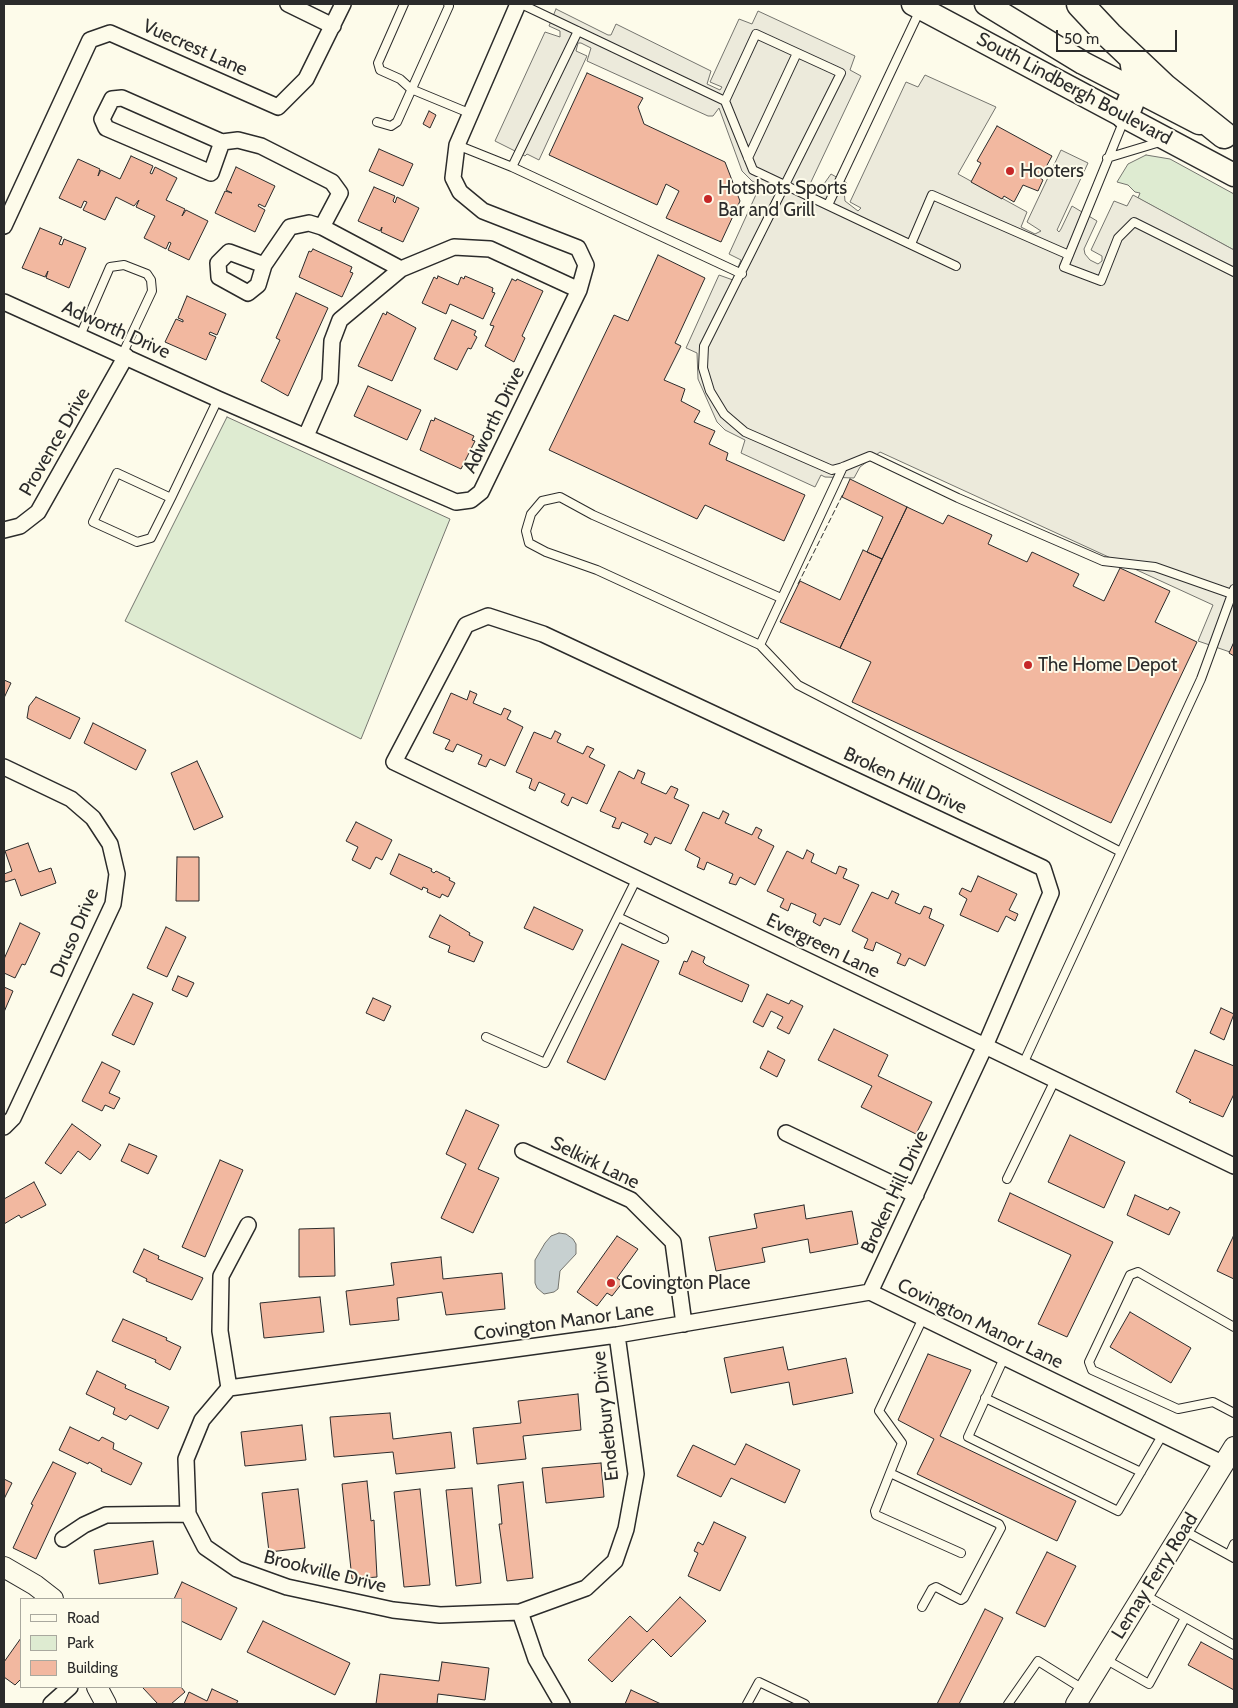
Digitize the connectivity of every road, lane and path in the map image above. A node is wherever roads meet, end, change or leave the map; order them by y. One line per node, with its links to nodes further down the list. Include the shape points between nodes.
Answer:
1 (288, 4): 9 (street)
2 (343, 4): 9 (street)
3 (404, 4): 13 (lane, via 378,63 380,70 400,79)
4 (448, 4): 13 (lane)
5 (520, 4): 10 (lane); 16 (street, Adworth Drive)
6 (986, 4): 14 (main road, South Lindbergh Boulevard, via 1082,63)
7 (1080, 4): 12 (highway)
8 (917, 5): 17 (main road, South Lindbergh Boulevard); 28 (lane)
9 (333, 26): 29 (street, Vuecrest Lane, via 306,79 278,107 110,33 90,40)
10 (578, 31): 15 (lane); 25 (lane)
11 (797, 53): 15 (lane, via 756,34); 23 (lane); 27 (lane, via 841,73)
12 (1134, 59): 14 (highway); 19 (highway, via 1164,87)
13 (411, 90): 16 (lane); 18 (lane, via 396,122 390,126)
14 (1135, 91): 17 (highway); 19 (main road, South Lindbergh Boulevard)
15 (725, 101): 23 (lane)
16 (469, 113): 22 (street, Adworth Drive)
17 (1126, 116): 20 (main road, South Lindbergh Boulevard); 24 (lane)
18 (377, 122)
19 (1229, 137)
20 (1170, 140): 24 (lane); 26 (main road, South Lindbergh Boulevard)
21 (222, 142): 21 (street, via 211,173 106,128 102,119 112,99 122,98); 30 (street, via 238,140 261,146 332,182 340,193)
22 (456, 145): 25 (lane); 38 (street, Adworth Drive, via 453,178 460,192 483,211 578,248 586,265)
23 (748, 158): 27 (lane, via 753,170)
24 (1107, 158): 32 (lane)
25 (512, 167): 37 (lane)
26 (1234, 176)
27 (786, 185): 28 (lane); 37 (lane)
28 (828, 206): 31 (lane)
29 (4, 226)
30 (322, 227): 33 (street, via 309,222 290,226); 35 (street)
31 (911, 244): 32 (lane, via 932,196); 34 (lane)
32 (1069, 255): 36 (lane, via 1064,267 1101,281 1118,238 1134,222)
33 (264, 265)
34 (956, 266)
35 (401, 269): 38 (street, via 454,247 490,249); 43 (street, via 340,320 332,340 330,381)
36 (1234, 272)
37 (742, 274): 44 (lane, via 704,346 703,368 710,391 724,414 745,432 832,470)
38 (579, 290): 43 (street, Adworth Drive, via 482,492 471,500 456,502)
39 (4, 302): 40 (street, Adworth Drive)
40 (80, 336): 41 (street, Adworth Drive); 41 (lane, via 110,267 124,264 146,274 151,280 152,291)
41 (124, 356): 42 (street, Adworth Drive); 46 (street, Provence Drive, via 38,512 20,526)
42 (218, 399): 43 (street, Adworth Drive); 45 (lane)
43 (306, 436)
44 (843, 468): 47 (lane, via 870,456 1103,561 1155,567); 48 (lane)
45 (171, 498): 45 (lane, via 116,473 93,522 137,542 151,538)
46 (4, 530)
47 (1233, 592): 52 (lane, via 1201,679)
48 (781, 598): 49 (lane); 49 (lane, via 560,498 542,501 531,514 526,531 529,543 598,570)
49 (760, 645): 52 (lane, via 798,685)
50 (394, 762): 53 (street, Evergreen Lane); 57 (street, Broken Hill Drive, via 466,625 488,616 543,634 1042,868 1051,893)
51 (4, 767): 60 (street, Druso Drive, via 71,800 93,818 110,844 117,874 113,904 13,1118)
52 (1121, 852): 58 (lane)
53 (637, 878): 54 (lane); 57 (street, Evergreen Lane)
54 (618, 917): 55 (lane); 56 (lane, via 545,1063)
55 (664, 939)
56 (486, 1037)
57 (985, 1046): 58 (street, Evergreen Lane); 65 (street, Broken Hill Drive)
58 (1022, 1064): 59 (street, Evergreen Lane)
59 (1055, 1080): 63 (street, Evergreen Lane); 64 (lane)
60 (4, 1127)
61 (786, 1133): 65 (street)
62 (523, 1151): 69 (street, Selkirk Lane, via 631,1200 673,1242)
63 (1234, 1166)
64 (1007, 1179)
65 (916, 1195): 67 (street, Broken Hill Drive)
66 (248, 1225): 73 (street, via 220,1276 220,1331)
67 (870, 1292): 68 (street, Covington Manor Lane); 69 (street, Covington Manor Lane)
68 (923, 1318): 72 (street, Covington Manor Lane); 79 (lane, via 879,1411 902,1443)
69 (684, 1324): 71 (street, Covington Manor Lane)
70 (1234, 1327): 75 (lane, via 1138,1272 1130,1275 1089,1362 1092,1370 1178,1409 1213,1402)
71 (617, 1335): 73 (street, Covington Manor Lane); 90 (street, Enderbury Drive, via 636,1474 626,1529 615,1561 586,1588)
72 (1004, 1358): 74 (lane); 76 (street, Covington Manor Lane)
73 (229, 1388): 80 (street, Brookville Drive, via 202,1420 186,1458)
74 (985, 1398): 78 (lane); 78 (lane, via 968,1437 1118,1511)
75 (1234, 1413)
76 (1163, 1434): 77 (street, Covington Manor Lane); 78 (lane)
77 (1229, 1456): 81 (main road, Lemay Ferry Road)
78 (1141, 1472)
79 (890, 1473): 84 (lane, via 876,1515); 89 (lane, via 999,1524 1001,1528 964,1598 961,1600 936,1587)
80 (188, 1514): 82 (street, via 106,1515); 90 (street, Brookville Drive, via 205,1547 237,1569 287,1587 393,1610 440,1615)
81 (1183, 1530): 85 (lane); 87 (main road, Lemay Ferry Road)
82 (63, 1539)
83 (1234, 1544): 85 (lane)
84 (961, 1553)
85 (1232, 1557)
86 (4, 1567): 88 (main road)
87 (1143, 1594): 91 (lane); 93 (main road, Lemay Ferry Road)
88 (52, 1598)
89 (922, 1607)
90 (520, 1612): 99 (street, via 536,1659)
91 (1185, 1618): 92 (lane); 93 (lane, via 1150,1684)
92 (1234, 1645)
93 (1104, 1659): 96 (main road, Lemay Ferry Road)
94 (69, 1688): 97 (street)
95 (98, 1688): 98 (main road)
96 (1080, 1697): 102 (lane, via 1038,1661)
97 (51, 1704)
98 (106, 1704)
99 (562, 1704)
100 (747, 1704): 101 (lane, via 759,1682)
101 (805, 1704)
102 (1008, 1704)

